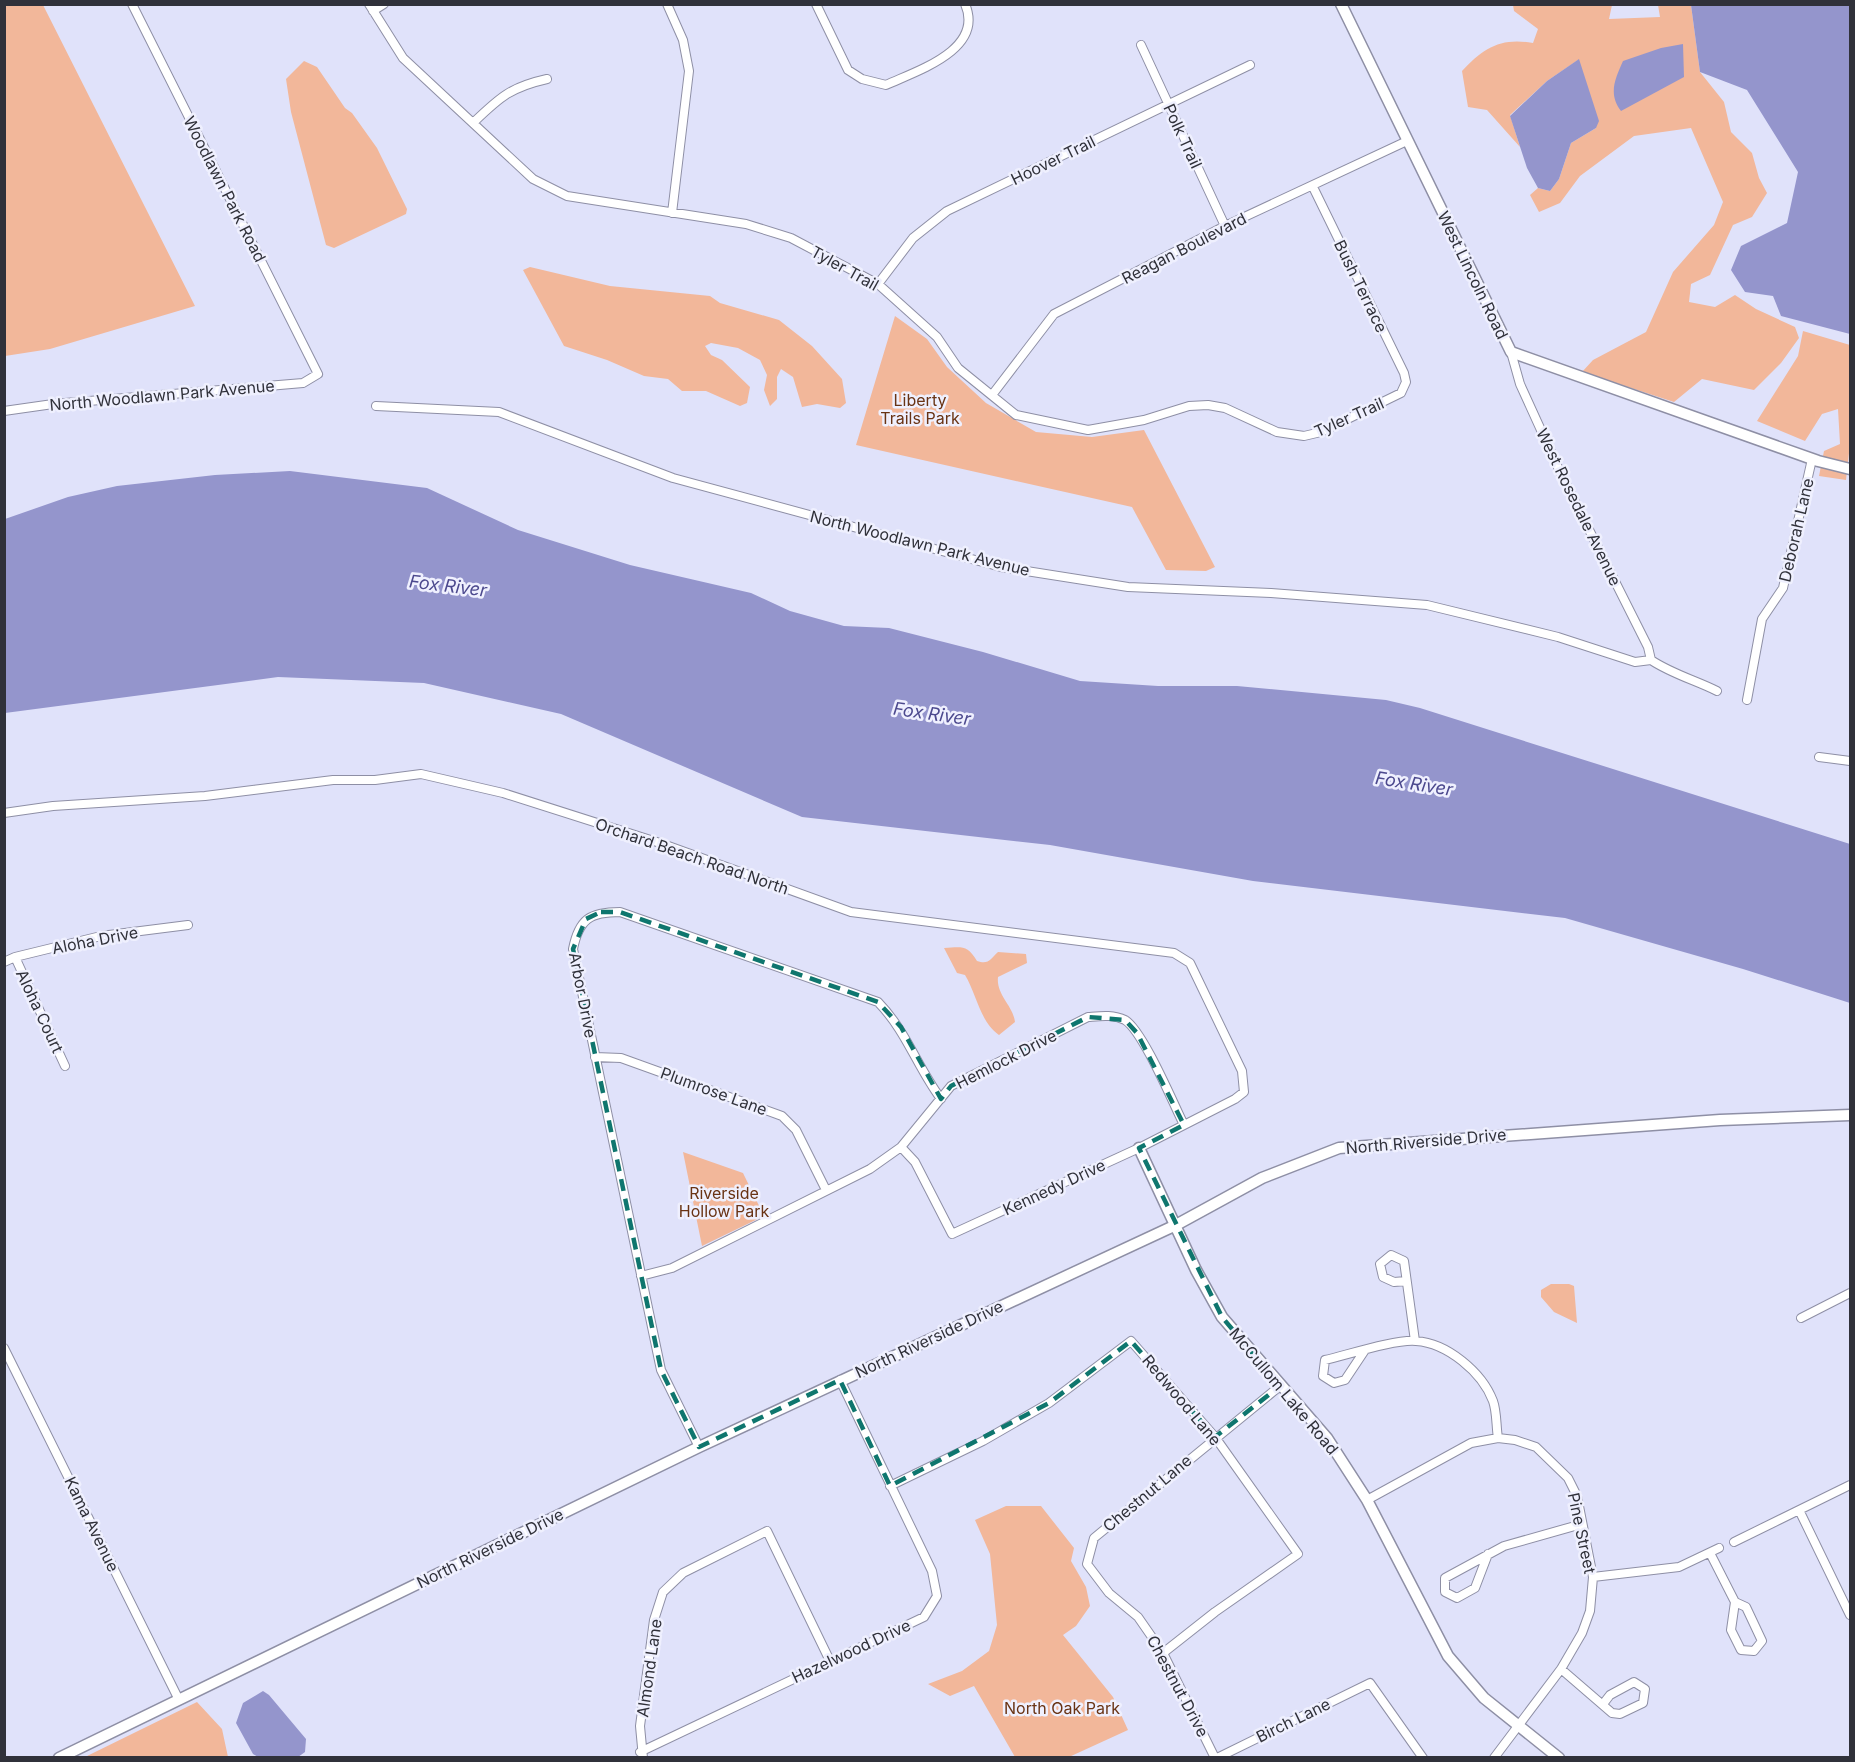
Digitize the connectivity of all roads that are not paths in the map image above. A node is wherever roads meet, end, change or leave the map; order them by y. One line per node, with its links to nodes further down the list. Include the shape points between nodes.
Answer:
1 (132, 4): 20 (street, Woodlawn Park Road)
2 (384, 4): 8 (street)
3 (678, 4): 7 (street)
4 (816, 4): 5 (street, via 848,69 862,79 886,86 955,51 968,31)
5 (965, 4)
6 (1341, 4): 14 (street, West Lincoln Road)
7 (668, 7): 16 (street, via 683,40 689,71)
8 (371, 8): 13 (street, Tyler Trail, via 403,58)
9 (1141, 45): 12 (street, Polk Trail)
10 (1250, 65): 12 (street, Hoover Trail)
11 (547, 79): 13 (street, via 523,84 503,94)
12 (1168, 104): 17 (street, Polk Trail); 18 (street, Hoover Trail, via 947,211 914,238)
13 (474, 122): 16 (street, Tyler Trail, via 533,179 567,196)
14 (1407, 141): 15 (street, Reagan Boulevard); 19 (street, West Lincoln Road)
15 (1313, 187): 17 (street, Reagan Boulevard); 21 (street, Bush Terrace, via 1404,373)
16 (672, 213): 18 (street, Tyler Trail, via 746,224 791,238)
17 (1225, 226): 22 (street, Reagan Boulevard, via 1054,314)
18 (878, 284): 22 (street, Tyler Trail, via 937,337 958,368)
19 (1511, 352): 25 (street, West Lincoln Road); 27 (street, West Rosedale Avenue, via 1538,424)
20 (318, 374): 24 (street, North Woodlawn Park Avenue, via 303,383)
21 (1405, 386): 22 (street, Tyler Trail, via 1398,395 1321,432 1304,436 1277,432 1225,408 1208,405 1088,430 1016,415)
22 (992, 395)
23 (376, 406): 27 (street, North Woodlawn Park Avenue, via 499,412 673,478 1001,567 1128,587 1427,605 1558,637 1635,662)
24 (4, 411)
25 (1812, 459): 26 (street, West Lincoln Road); 29 (street, Deborah Lane, via 1783,588 1761,619)
26 (1851, 469)
27 (1651, 660): 28 (street)
28 (1718, 691)
29 (1747, 700)
30 (1819, 757): 31 (street)
31 (1851, 760)
32 (4, 813): 38 (street, Orchard Beach Road North, via 421,774 503,793 660,843 850,912 1174,953 1190,963 1242,1071)
33 (188, 925): 34 (street, Aloha Drive, via 101,936)
34 (15, 957): 35 (street, Aloha Drive); 37 (street, Aloha Court)
35 (4, 962)
36 (595, 1057): 39 (street, Arbor Drive, via 573,949 576,932 586,920 601,912 620,912 878,1002 901,1028 925,1077); 44 (street, Plumrose Lane, via 621,1058 782,1116 796,1130); 46 (street, Arbor Drive)
37 (66, 1066)
38 (1244, 1092): 41 (street, Kennedy Drive)
39 (941, 1099): 41 (street, Hemlock Drive, via 951,1086 1088,1017 1108,1015 1125,1020 1137,1033); 42 (street, Hemlock Drive)
40 (1851, 1115): 45 (street, North Riverside Drive, via 1736,1119 1339,1148 1262,1178)
41 (1184, 1125): 43 (street, Kennedy Drive)
42 (901, 1147): 43 (street, Kennedy Drive, via 915,1162 951,1234); 44 (street, Hemlock Drive, via 870,1169)
43 (1139, 1148): 45 (street, McCullom Lake Road)
44 (826, 1190): 46 (street, Hemlock Drive, via 672,1268)
45 (1176, 1225): 53 (street, North Riverside Drive); 54 (street, McCullom Lake Road, via 1222,1317)
46 (641, 1276): 57 (street, Arbor Drive, via 661,1370)
47 (1406, 1281): 50 (street)
48 (1851, 1293): 49 (street)
49 (1802, 1318)
50 (1415, 1341): 52 (street); 56 (street, via 1445,1349 1478,1378 1493,1403)
51 (4, 1348): 74 (street, Kama Avenue)
52 (1365, 1350): 52 (street, via 1325,1360 1323,1376 1334,1383 1345,1380)
53 (840, 1380): 57 (street, North Riverside Drive); 59 (street, Hazelwood Drive)
54 (1280, 1386): 55 (street, Chestnut Lane); 60 (street, McCullom Lake Road, via 1327,1438)
55 (1215, 1437): 59 (street, Redwood Lane, via 1131,1341 1048,1403 983,1441); 70 (street, Chestnut Lane, via 1094,1538 1088,1564 1109,1593); 71 (street, Redwood Lane, via 1298,1554)
56 (1498, 1438): 60 (street, Pine Street, via 1471,1443); 62 (street, Pine Street, via 1536,1447 1555,1463 1577,1496)
57 (699, 1447): 74 (street, North Riverside Drive)
58 (1851, 1485): 61 (street)
59 (890, 1486): 72 (street, Hazelwood Drive, via 932,1571 937,1596 924,1617)
60 (1367, 1500): 76 (street, McCullom Lake Road, via 1448,1656 1484,1698)
61 (1800, 1512): 63 (street); 69 (street)
62 (1582, 1524): 66 (street); 67 (street, Pine Street)
63 (1734, 1542)
64 (1719, 1548): 65 (street)
65 (1710, 1553): 67 (street, via 1678,1567); 68 (street)
66 (1488, 1554): 66 (street, via 1445,1578 1445,1592 1457,1598 1475,1588)
67 (1593, 1577): 73 (street, Pine Street, via 1590,1611)
68 (1735, 1602): 68 (street, via 1731,1630 1741,1650 1754,1651 1762,1641 1746,1607)
69 (1851, 1615)
70 (1138, 1617): 71 (street, Chestnut Drive)
71 (1162, 1653): 79 (street, Chestnut Drive)
72 (830, 1661): 77 (street, Hazelwood Drive); 77 (street, Almond Lane, via 767,1531 683,1573 663,1592 654,1620 640,1726)
73 (1561, 1669): 75 (street); 76 (street, Pine Street)
74 (179, 1700): 78 (street, North Riverside Drive)
75 (1603, 1704): 75 (street, via 1612,1713 1620,1714 1643,1703 1645,1689 1634,1682 1610,1695)
76 (1520, 1726): 81 (street, Pine Street); 82 (street, McCullom Lake Road)
77 (642, 1755)
78 (59, 1758)
79 (1216, 1758): 80 (street, Birch Lane, via 1370,1683)
80 (1423, 1758)
81 (1494, 1758)
82 (1559, 1758)

